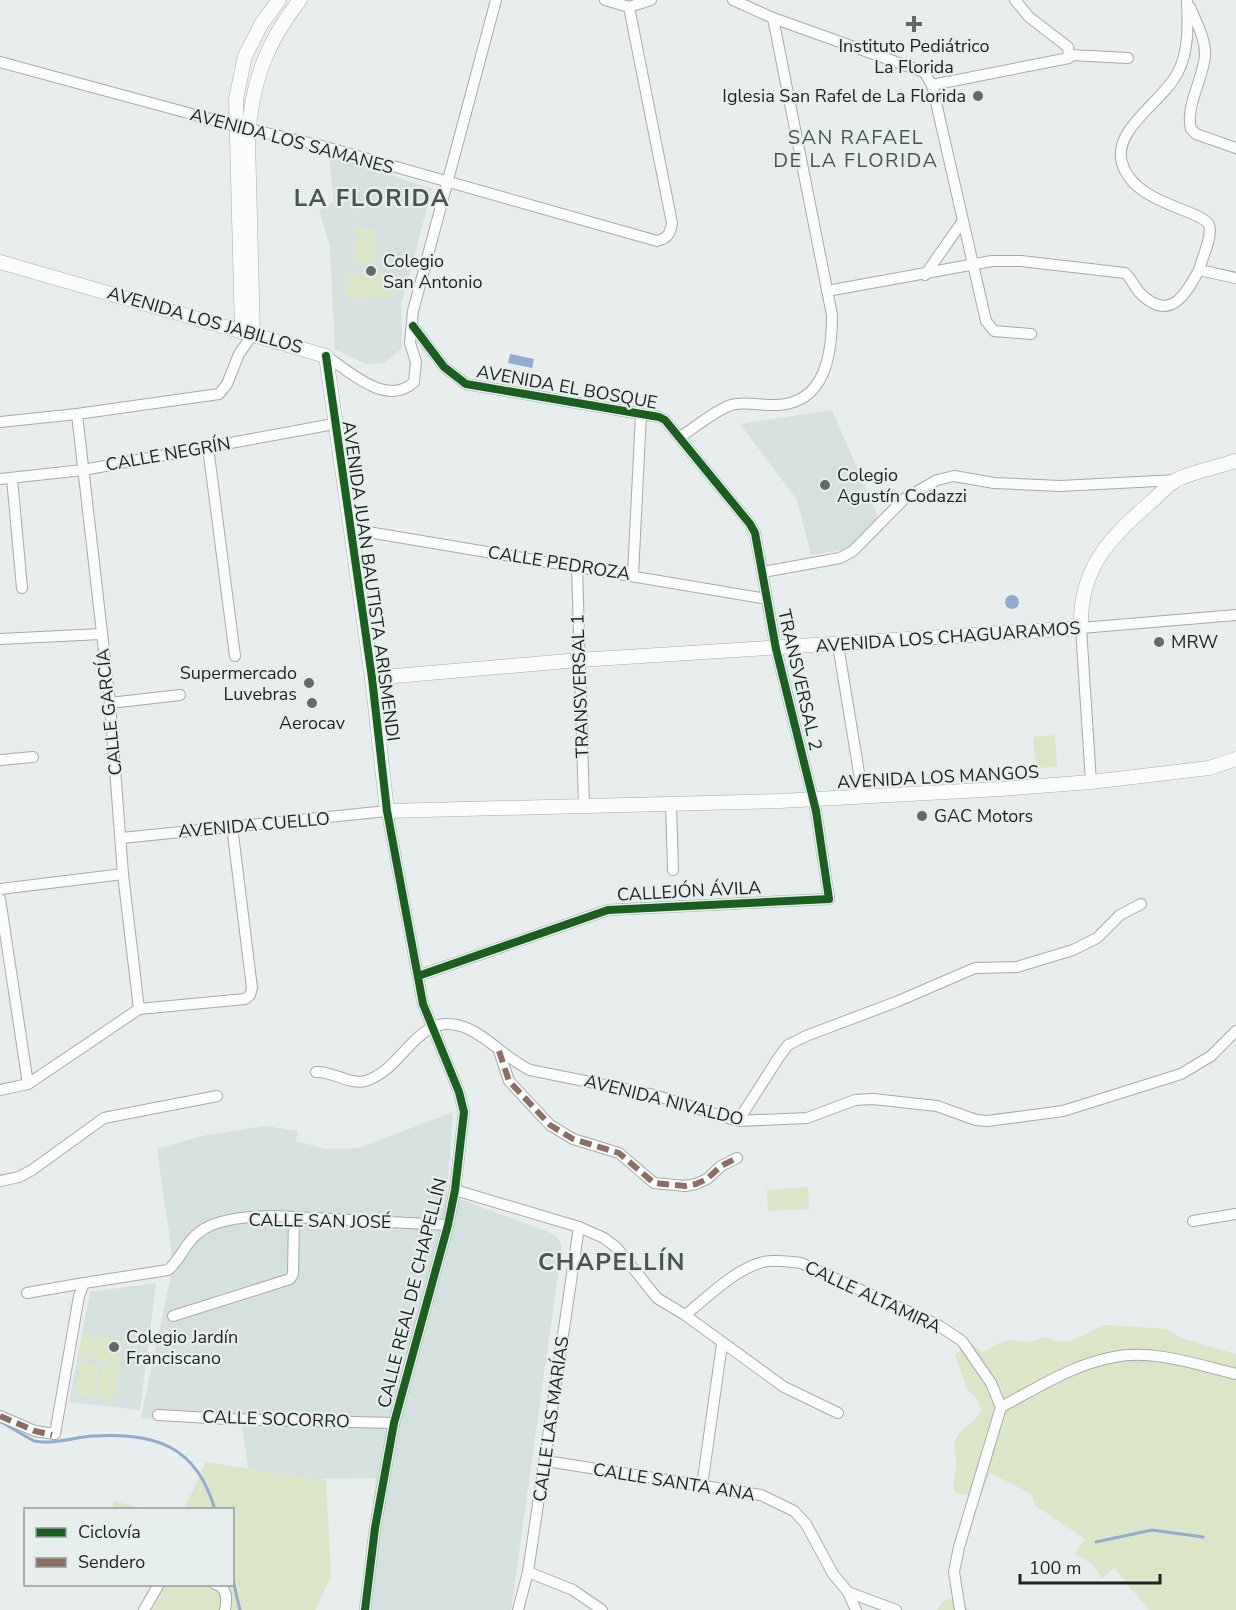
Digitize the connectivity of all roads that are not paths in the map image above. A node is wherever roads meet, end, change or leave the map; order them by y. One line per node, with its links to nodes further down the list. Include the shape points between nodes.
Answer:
1 (279, 0): 15 (street, via 245,56 236,99)
2 (300, 0): 15 (street, via 265,52)
3 (496, 0): 17 (street)
4 (605, 0): 9 (street)
5 (651, 0): 9 (street)
6 (733, 0): 10 (street)
7 (1015, 0): 11 (street, via 1029,17 1068,47)
8 (1187, 0): 16 (street, via 1205,53 1191,129); 21 (street, via 1184,58 1178,74 1128,131 1121,153 1125,170 1144,191 1168,206 1203,218 1208,224 1210,232)
9 (629, 7): 17 (street, AVENIDA LOS SAMANES, via 672,223 664,239 644,238)
10 (773, 18): 14 (street, via 924,72); 24 (street)
11 (1070, 55): 12 (street); 14 (street, via 1066,61)
12 (1128, 58)
13 (0, 63): 15 (street, AVENIDA LOS SAMANES)
14 (932, 85): 18 (street)
15 (242, 128): 17 (street, AVENIDA LOS SAMANES, via 322,146); 26 (street)
16 (1236, 148)
17 (446, 183): 25 (street)
18 (962, 222): 20 (street); 22 (street)
19 (0, 262): 26 (street, AVENIDA LOS JABILLOS)
20 (974, 264): 21 (street, via 1021,261 1125,273 1139,291 1156,304 1164,305 1172,305 1185,295); 22 (street); 27 (street, via 988,326 1003,333)
21 (1199, 270): 23 (street)
22 (925, 275): 24 (street)
23 (1236, 278)
24 (827, 291): 33 (street, via 832,345 825,371 814,388 796,401 780,405 728,406)
25 (412, 326): 28 (street, AVENIDA LOS JABILLOS, via 410,343 417,373 408,388 373,387); 30 (street, AVENIDA EL BOSQUE, via 444,367 466,384)
26 (247, 333): 28 (street, AVENIDA LOS JABILLOS); 29 (street, via 227,384 219,393)
27 (1031, 334)
28 (326, 356): 32 (street, AVENIDA JUAN BAUTISTA ARISMENDI)
29 (77, 414): 31 (street); 36 (street, CALLE GARCÍA)
30 (641, 414): 33 (street, AVENIDA EL BOSQUE, via 664,420); 43 (street)
31 (0, 422)
32 (334, 424): 34 (street, CALLE NEGRÍN); 40 (street, AVENIDA JUAN BAUTISTA ARISMENDI)
33 (680, 437): 42 (street, AVENIDA EL BOSQUE, via 750,524)
34 (208, 447): 36 (street, CALLE NEGRÍN); 52 (street)
35 (1236, 461): 39 (street)
36 (82, 470): 37 (street, CALLE NEGRÍN); 48 (street, CALLE GARCÍA)
37 (12, 478): 38 (street, CALLE NEGRÍN); 44 (street)
38 (0, 479)
39 (1177, 480): 42 (street, via 1060,486 994,483 954,476 937,480 904,499 862,544 846,554); 47 (street, via 1130,521 1096,560 1083,591)
40 (350, 529): 41 (street, CALLE PEDROZA); 54 (street, AVENIDA JUAN BAUTISTA ARISMENDI)
41 (577, 566): 43 (street, CALLE PEDROZA); 53 (street, TRANSVERSAL 1)
42 (762, 572): 45 (street, TRANSVERSAL 2)
43 (633, 575): 45 (street, CALLE PEDROZA)
44 (22, 588)
45 (767, 599): 51 (street, TRANSVERSAL 2)
46 (1236, 615): 47 (street, AVENIDA LOS CHAGUARAMOS)
47 (1081, 628): 50 (street, AVENIDA LOS CHAGUARAMOS); 60 (street)
48 (101, 634): 49 (street); 56 (street, CALLE GARCÍA)
49 (0, 639)
50 (838, 645): 51 (street, AVENIDA LOS CHAGUARAMOS); 61 (street)
51 (776, 649): 53 (street, AVENIDA LOS CHAGUARAMOS); 62 (street, TRANSVERSAL 2)
52 (234, 656)
53 (579, 660): 54 (street, AVENIDA LOS CHAGUARAMOS); 64 (street, TRANSVERSAL 1)
54 (372, 678): 65 (street, AVENIDA JUAN BAUTISTA ARISMENDI)
55 (180, 695): 56 (street)
56 (110, 703): 67 (street, CALLE GARCÍA)
57 (33, 757): 59 (street)
58 (1236, 759): 60 (street, AVENIDA LOS MANGOS, via 1209,768)
59 (0, 760)
60 (1091, 782): 61 (street, AVENIDA LOS MANGOS)
61 (863, 797): 62 (street, AVENIDA LOS MANGOS)
62 (813, 800): 63 (street, AVENIDA LOS MANGOS); 72 (street, TRANSVERSAL 2)
63 (671, 803): 64 (street, AVENIDA LOS MANGOS); 68 (street)
64 (585, 806): 65 (street, AVENIDA LOS MANGOS)
65 (387, 811): 66 (street, AVENIDA CUELLO); 74 (street, CALLE REAL DE CHAPELLÍN)
66 (232, 826): 67 (street, AVENIDA CUELLO); 75 (street, via 250,995 245,999)
67 (122, 838): 69 (street, CALLE GARCÍA)
68 (673, 870)
69 (123, 874): 70 (street); 75 (street, CALLE GARCÍA)
70 (0, 889)
71 (0, 899): 80 (street)
72 (829, 899): 74 (street, CALLEJÓN ÁVILA, via 608,910)
73 (1141, 904): 83 (street, via 1120,915 1097,938 1080,947 1017,967 975,968 788,1045)
74 (418, 976): 76 (street, CALLE REAL DE CHAPELLÍN)
75 (139, 1009): 80 (street)
76 (430, 1027): 78 (street, AVENIDA NIVALDO, via 446,1024 466,1028); 79 (street, via 394,1063 371,1078 354,1082); 86 (street, CALLE REAL DE CHAPELLÍN, via 464,1112)
77 (1236, 1031): 83 (street, AVENIDA NIVALDO, via 1211,1056 1181,1074 1038,1116 975,1120 937,1106 873,1099 855,1100 807,1118)
78 (499, 1052): 83 (street, AVENIDA NIVALDO, via 530,1070 654,1095); 84 (street, via 508,1081 550,1125 573,1139 619,1153 654,1183 696,1184)
79 (316, 1072)
80 (28, 1084): 81 (street)
81 (0, 1090)
82 (217, 1096): 85 (street, via 104,1118 32,1170)
83 (738, 1121)
84 (737, 1158)
85 (0, 1181)
86 (455, 1190): 90 (street, CALLE REAL DE CHAPELLÍN); 91 (street)
87 (1236, 1214): 89 (street)
88 (294, 1218): 90 (street, CALLE SAN JOSÉ); 92 (street, CALLE SAN JOSÉ, via 251,1217 209,1226 197,1234 168,1270); 95 (street, via 290,1279)
89 (1193, 1221)
90 (448, 1225): 102 (street, CALLE REAL DE CHAPELLÍN)
91 (579, 1227): 94 (street, via 617,1248 657,1298); 103 (street, CALLE LAS MARÍAS)
92 (84, 1283): 93 (street, CALLE SAN JOSÉ); 101 (street, via 56,1432 52,1435 35,1431)
93 (27, 1293)
94 (685, 1314): 96 (street); 98 (street, CALLE ALTAMIRA, via 750,1268 764,1262 801,1263 938,1325 962,1341 985,1374)
95 (173, 1316)
96 (722, 1344): 99 (street, via 784,1387); 104 (street)
97 (1236, 1374): 98 (street, via 1146,1356 1115,1356 1077,1368)
98 (1001, 1407): 116 (street, via 959,1547 954,1572)
99 (838, 1413)
100 (158, 1415): 102 (street, CALLE SOCORRO)
101 (0, 1416)
102 (394, 1423): 111 (street, CALLE REAL DE CHAPELLÍN)
103 (546, 1461): 104 (street, CALLE SANTA ANA); 105 (street, CALLE LAS MARÍAS)
104 (702, 1486): 108 (street, CALLE SANTA ANA, via 761,1495 794,1511)
105 (528, 1572): 112 (street, CALLE LAS MARÍAS); 113 (street, via 573,1590)
106 (158, 1586): 109 (street)
107 (218, 1586): 110 (street, via 228,1598)
108 (848, 1592): 114 (street, CALLE SANTA ANA); 115 (street)
109 (144, 1610)
110 (225, 1610)
111 (365, 1610)
112 (518, 1610)
113 (602, 1610)
114 (856, 1610)
115 (896, 1610)
116 (960, 1610)

